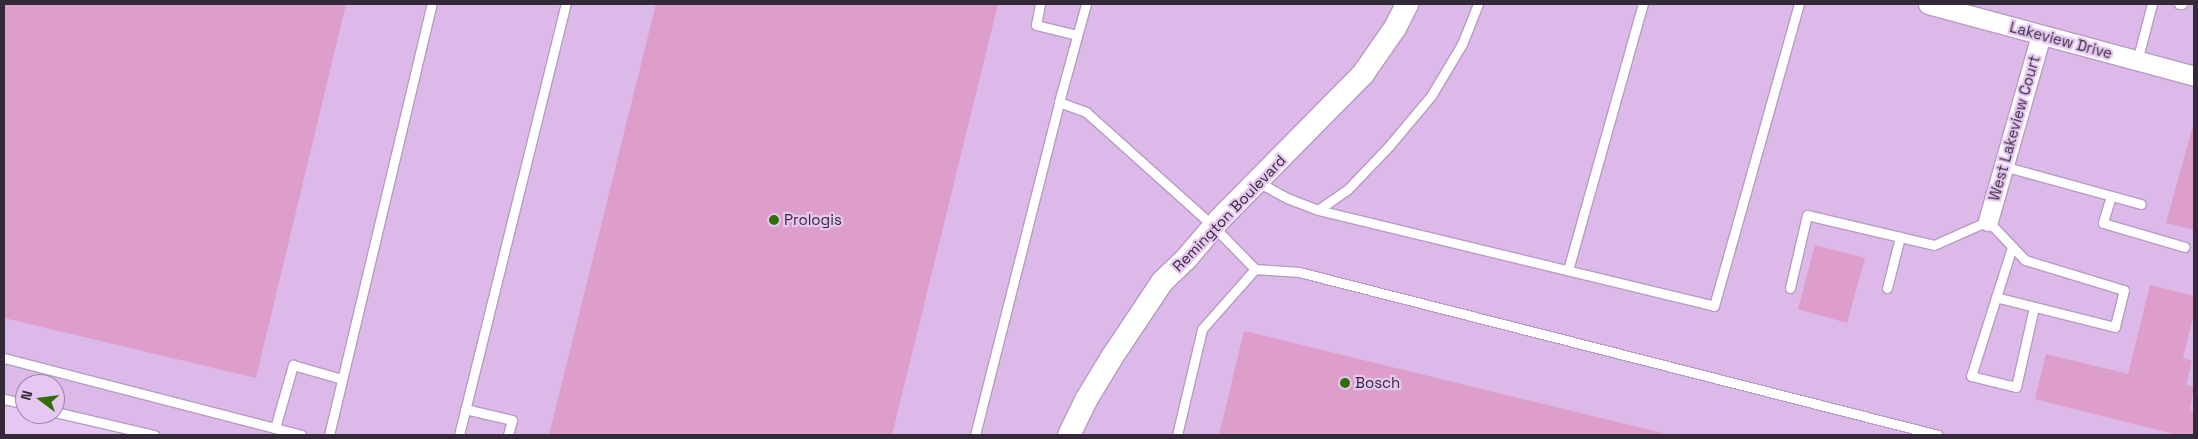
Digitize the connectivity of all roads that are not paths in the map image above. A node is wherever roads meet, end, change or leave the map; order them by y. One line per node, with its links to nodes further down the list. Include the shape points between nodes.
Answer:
1 (432, 4): 33 (lane)
2 (566, 4): 34 (lane)
3 (1040, 4): 12 (lane, via 1036,24)
4 (1086, 4): 12 (lane)
5 (1407, 4): 17 (street, Remington Boulevard, via 1395,28 1362,74)
6 (1476, 4): 20 (lane, via 1462,44 1431,96 1346,190)
7 (1644, 4): 27 (lane)
8 (1799, 4): 27 (lane, via 1714,306)
9 (1928, 4): 11 (street, Lakeview Drive)
10 (2152, 4): 13 (lane)
11 (2041, 35): 13 (street, Lakeview Drive); 16 (street, West Lakeview Court)
12 (1077, 36): 15 (lane)
13 (2137, 60): 14 (street, Lakeview Drive)
14 (2194, 76)
15 (1059, 102): 22 (lane, via 1086,112); 42 (lane)
16 (2003, 166): 18 (lane); 21 (street, West Lakeview Court)
17 (1257, 182): 20 (lane); 22 (street, Remington Boulevard)
18 (2111, 196): 19 (lane); 25 (lane, via 2104,223)
19 (2141, 204)
20 (1318, 210): 27 (lane)
21 (1988, 221): 23 (lane, via 1934,244); 24 (lane)
22 (1213, 226): 26 (lane); 43 (street, Remington Boulevard, via 1162,282 1138,315 1086,400)
23 (1900, 237): 28 (lane, via 1807,215); 29 (lane)
24 (2012, 247): 30 (lane); 31 (lane, via 2024,260 2124,290 2115,327)
25 (2186, 247)
26 (1255, 269): 44 (lane, via 1202,330); 45 (lane, via 1299,272)
27 (1568, 270)
28 (1790, 288)
29 (1888, 288)
30 (1996, 297): 31 (lane); 31 (lane, via 1971,376 2016,386)
31 (2034, 307)
32 (4, 358): 36 (lane)
33 (342, 379): 36 (lane, via 293,366); 39 (lane)
34 (465, 409): 40 (lane); 41 (lane, via 512,420)
35 (65, 414): 37 (lane)
36 (275, 428): 38 (lane)
37 (154, 435)
38 (301, 435)
39 (329, 435)
40 (459, 435)
41 (508, 435)
42 (975, 435)
43 (1069, 435)
44 (1177, 435)
45 (1938, 435)

